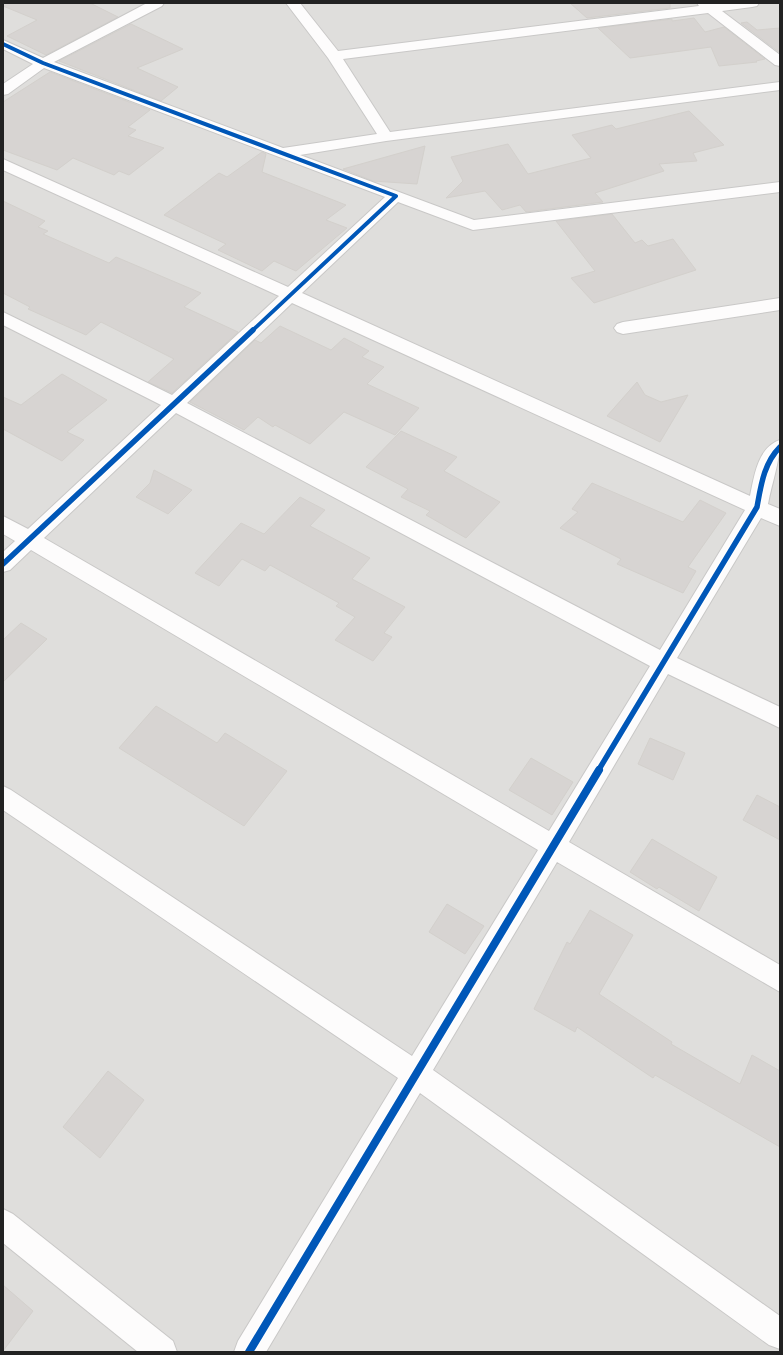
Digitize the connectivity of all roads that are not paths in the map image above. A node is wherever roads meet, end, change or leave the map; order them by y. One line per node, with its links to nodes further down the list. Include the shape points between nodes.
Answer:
1 (157, 3): 8 (street)
2 (293, 3): 6 (street)
3 (752, 3): 4 (street)
4 (706, 5): 6 (street); 7 (street)
5 (3, 44): 8 (street)
6 (334, 56): 11 (street)
7 (780, 62)
8 (43, 63): 10 (street); 12 (street)
9 (780, 86): 11 (street)
10 (3, 91)
11 (386, 137): 12 (street)
12 (278, 153): 15 (street)
13 (3, 164): 16 (street)
14 (780, 186): 15 (street, via 473,225)
15 (396, 196): 16 (street)
16 (291, 295): 20 (street); 22 (street)
17 (780, 304): 19 (street)
18 (3, 318): 20 (street)
19 (623, 328)
20 (174, 403): 25 (street); 27 (street)
21 (780, 447): 22 (street, via 770,456)
22 (757, 507): 23 (street); 27 (street)
23 (780, 518)
24 (3, 524): 25 (street)
25 (30, 539): 26 (street); 30 (street)
26 (3, 564)
27 (664, 662): 28 (street); 30 (street)
28 (780, 718)
29 (3, 797): 32 (street)
30 (553, 846): 31 (street); 32 (street)
31 (780, 979)
32 (416, 1074): 34 (street); 36 (street)
33 (3, 1224): 35 (street)
34 (780, 1334)
35 (162, 1352)
36 (249, 1352)

